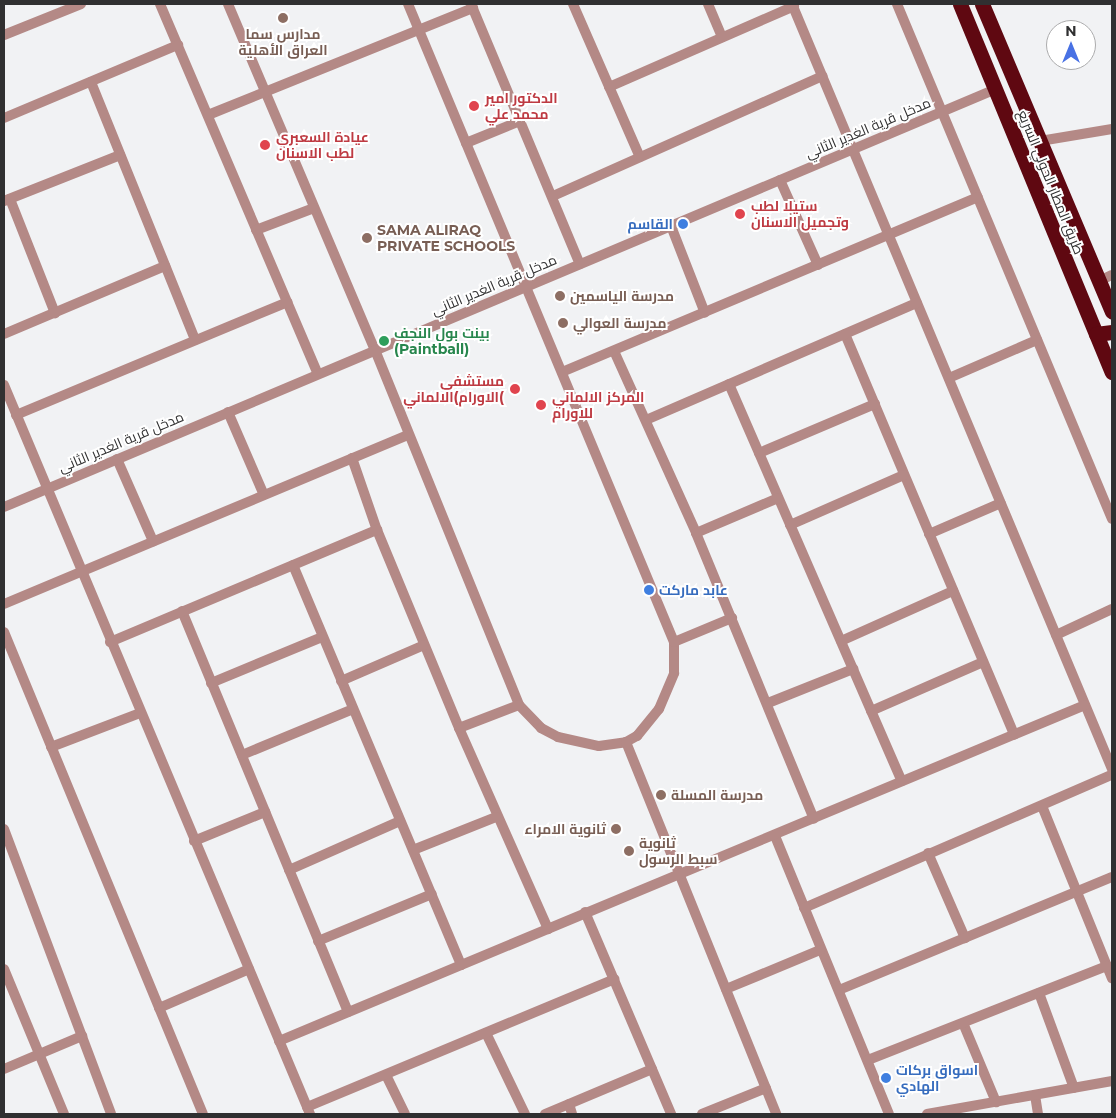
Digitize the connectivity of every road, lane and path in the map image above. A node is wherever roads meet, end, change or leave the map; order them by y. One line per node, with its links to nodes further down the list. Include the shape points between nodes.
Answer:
1 (81, 4): 12 (street)
2 (160, 4): 16 (street)
3 (228, 4): 21 (street)
4 (408, 4): 13 (street)
5 (573, 4): 19 (street)
6 (708, 4): 15 (street)
7 (897, 4): 22 (street)
8 (960, 4): 20 (highway, طريق المطار الحولي السريع)
9 (982, 4): 27 (highway, طريق المطار الحولي السريع)
10 (793, 5): 15 (street); 17 (street)
11 (472, 6): 13 (street); 25 (street)
12 (61, 7): 14 (street)
13 (419, 30): 21 (street); 28 (street)
14 (4, 35)
15 (722, 38): 19 (street)
16 (178, 45): 18 (street); 23 (street)
17 (823, 76): 29 (street); 31 (street)
18 (91, 82): 24 (street); 30 (street)
19 (609, 87): 31 (street)
20 (996, 89): 22 (street, مدخل قرية الغدير الثاني); 53 (highway, طريق المطار الحولي السريع)
21 (264, 92): 23 (street); 36 (street)
22 (942, 111): 29 (street, مدخل قرية الغدير الثاني); 34 (street)
23 (208, 115): 38 (street)
24 (4, 118)
25 (520, 121): 28 (street); 33 (street)
26 (1112, 129): 27 (street)
27 (1040, 140): 43 (highway, طريق المطار الحولي السريع)
28 (466, 143): 44 (street)
29 (853, 149): 32 (street, مدخل قرية الغدير الثاني); 39 (street)
30 (120, 155): 35 (street); 42 (street)
31 (640, 157): 33 (street)
32 (780, 180): 37 (street, مدخل قرية الغدير الثاني); 41 (street)
33 (553, 196): 40 (street)
34 (978, 198): 39 (street); 55 (street)
35 (7, 200): 47 (street)
36 (314, 208): 38 (street); 56 (street)
37 (671, 226): 40 (street, مدخل قرية الغدير الثاني); 48 (street)
38 (256, 230): 45 (street)
39 (889, 235): 41 (street); 46 (street)
40 (580, 264): 44 (street, مدخل قرية الغدير الثاني)
41 (818, 265): 48 (street)
42 (164, 266): 47 (street); 54 (street)
43 (1105, 278): 49 (highway, طريق المطار الحولي السريع)
44 (526, 286): 56 (street, مدخل قرية الغدير الثاني); 58 (street)
45 (287, 302): 54 (street); 60 (street)
46 (917, 303): 52 (street); 61 (street)
47 (55, 312): 51 (street)
48 (705, 312): 57 (street)
49 (1112, 312)
50 (1112, 332): 53 (highway)
51 (4, 334)
52 (845, 334): 62 (street); 64 (street)
53 (1096, 334): 59 (highway, طريق المطار الحولي السريع)
54 (196, 340): 66 (street)
55 (1038, 340): 61 (street); 78 (street)
56 (375, 350): 60 (street, مدخل قرية الغدير الثاني); 68 (street)
57 (614, 351): 58 (street); 67 (street)
58 (562, 372): 96 (street)
59 (1112, 372)
60 (318, 374): 65 (street, مدخل قرية الغدير الثاني)
61 (949, 378): 76 (street)
62 (729, 384): 67 (street); 69 (street)
63 (4, 386): 66 (street)
64 (875, 404): 69 (street); 72 (street)
65 (228, 412): 71 (street, مدخل قرية الغدير الثاني); 74 (street)
66 (16, 415): 73 (street)
67 (646, 420): 81 (street)
68 (408, 435): 70 (street); 103 (street)
69 (759, 453): 75 (street)
70 (352, 458): 74 (street); 80 (street)
71 (117, 459): 73 (street, مدخل قرية الغدير الثاني); 83 (street)
72 (904, 475): 79 (street); 82 (street)
73 (46, 489): 77 (street, مدخل قرية الغدير الثاني); 85 (street)
74 (264, 495): 83 (street)
75 (778, 498): 79 (street); 81 (street)
76 (1001, 503): 82 (street); 92 (street)
77 (4, 507)
78 (1112, 519)
79 (790, 525): 94 (street)
80 (377, 530): 84 (street); 97 (street)
81 (696, 533): 90 (street)
82 (929, 534): 86 (street)
83 (153, 541): 85 (street)
84 (293, 566): 89 (street); 93 (street)
85 (80, 572): 87 (street); 95 (street)
86 (953, 591): 94 (street); 98 (street)
87 (4, 604)
88 (1112, 609): 92 (street)
89 (182, 611): 95 (street); 101 (street)
90 (732, 618): 96 (street); 102 (street)
91 (4, 632): 111 (street)
92 (1056, 635): 104 (street)
93 (322, 637): 100 (street); 101 (street)
94 (841, 641): 99 (street)
95 (110, 642): 107 (street)
96 (674, 642): 110 (street, via 674,673 659,709 637,736)
97 (424, 645): 100 (street); 108 (street)
98 (983, 662): 106 (street); 109 (street)
99 (853, 669): 102 (street); 106 (street)
100 (341, 681): 105 (street)
101 (212, 683): 112 (street)
102 (768, 703): 119 (street)
103 (519, 705): 108 (street); 110 (street, via 541,728 558,737 599,746)
104 (1085, 705): 109 (street); 113 (street)
105 (353, 708): 112 (street); 120 (street)
106 (871, 711): 115 (street)
107 (140, 713): 111 (street); 123 (street)
108 (459, 728): 118 (street)
109 (1014, 734): 115 (street)
110 (626, 742): 127 (street)
111 (51, 747): 146 (street)
112 (242, 755): 117 (street)
113 (1112, 769)
114 (1112, 775): 116 (street)
115 (902, 781): 119 (street)
116 (1042, 806): 125 (street); 129 (street)
117 (265, 812): 123 (street); 126 (street)
118 (496, 816): 124 (street); 133 (street)
119 (814, 819): 122 (street)
120 (400, 821): 124 (street); 126 (street)
121 (4, 829): 150 (street)
122 (775, 836): 127 (street); 131 (street)
123 (194, 841): 140 (street)
124 (413, 850): 130 (street)
125 (928, 853): 131 (street); 134 (street)
126 (289, 870): 135 (street)
127 (679, 873): 132 (street); 143 (street)
128 (1112, 877): 129 (street)
129 (1077, 892): 134 (street); 138 (street)
130 (432, 894): 135 (street); 137 (street)
131 (804, 908): 136 (street)
132 (585, 912): 133 (street); 142 (street)
133 (548, 929): 137 (street)
134 (965, 938): 144 (street)
135 (318, 942): 147 (street)
136 (820, 950): 143 (street); 144 (street)
137 (461, 965): 147 (street)
138 (1107, 966): 141 (street); 145 (street)
139 (4, 969): 152 (street)
140 (249, 969): 146 (street); 151 (street)
141 (1112, 978)
142 (614, 979): 149 (street); 155 (street)
143 (726, 989): 158 (street)
144 (839, 990): 153 (street)
145 (1039, 993): 148 (street); 159 (street)
146 (159, 1008): 166 (street)
147 (348, 1012): 151 (street)
148 (963, 1022): 153 (street); 161 (street)
149 (486, 1033): 156 (street); 168 (street)
150 (82, 1036): 152 (street); 165 (street)
151 (279, 1041): 163 (street)
152 (40, 1054): 154 (street); 164 (street)
153 (868, 1060): 174 (street)
154 (4, 1069)
155 (652, 1069): 162 (street); 171 (street)
156 (386, 1075): 163 (street); 167 (street)
157 (1112, 1081): 159 (street)
158 (766, 1088): 172 (street); 173 (street)
159 (1074, 1088): 160 (street)
160 (1035, 1095): 161 (street); 176 (street)
161 (996, 1102): 175 (street)
162 (569, 1104): 169 (street); 170 (street)
163 (308, 1111)
164 (64, 1114)
165 (111, 1114)
166 (203, 1114)
167 (405, 1114)
168 (525, 1114)
169 (544, 1114)
170 (572, 1114)
171 (671, 1114)
172 (702, 1114)
173 (776, 1114)
174 (889, 1114)
175 (927, 1114)
176 (1038, 1114)

